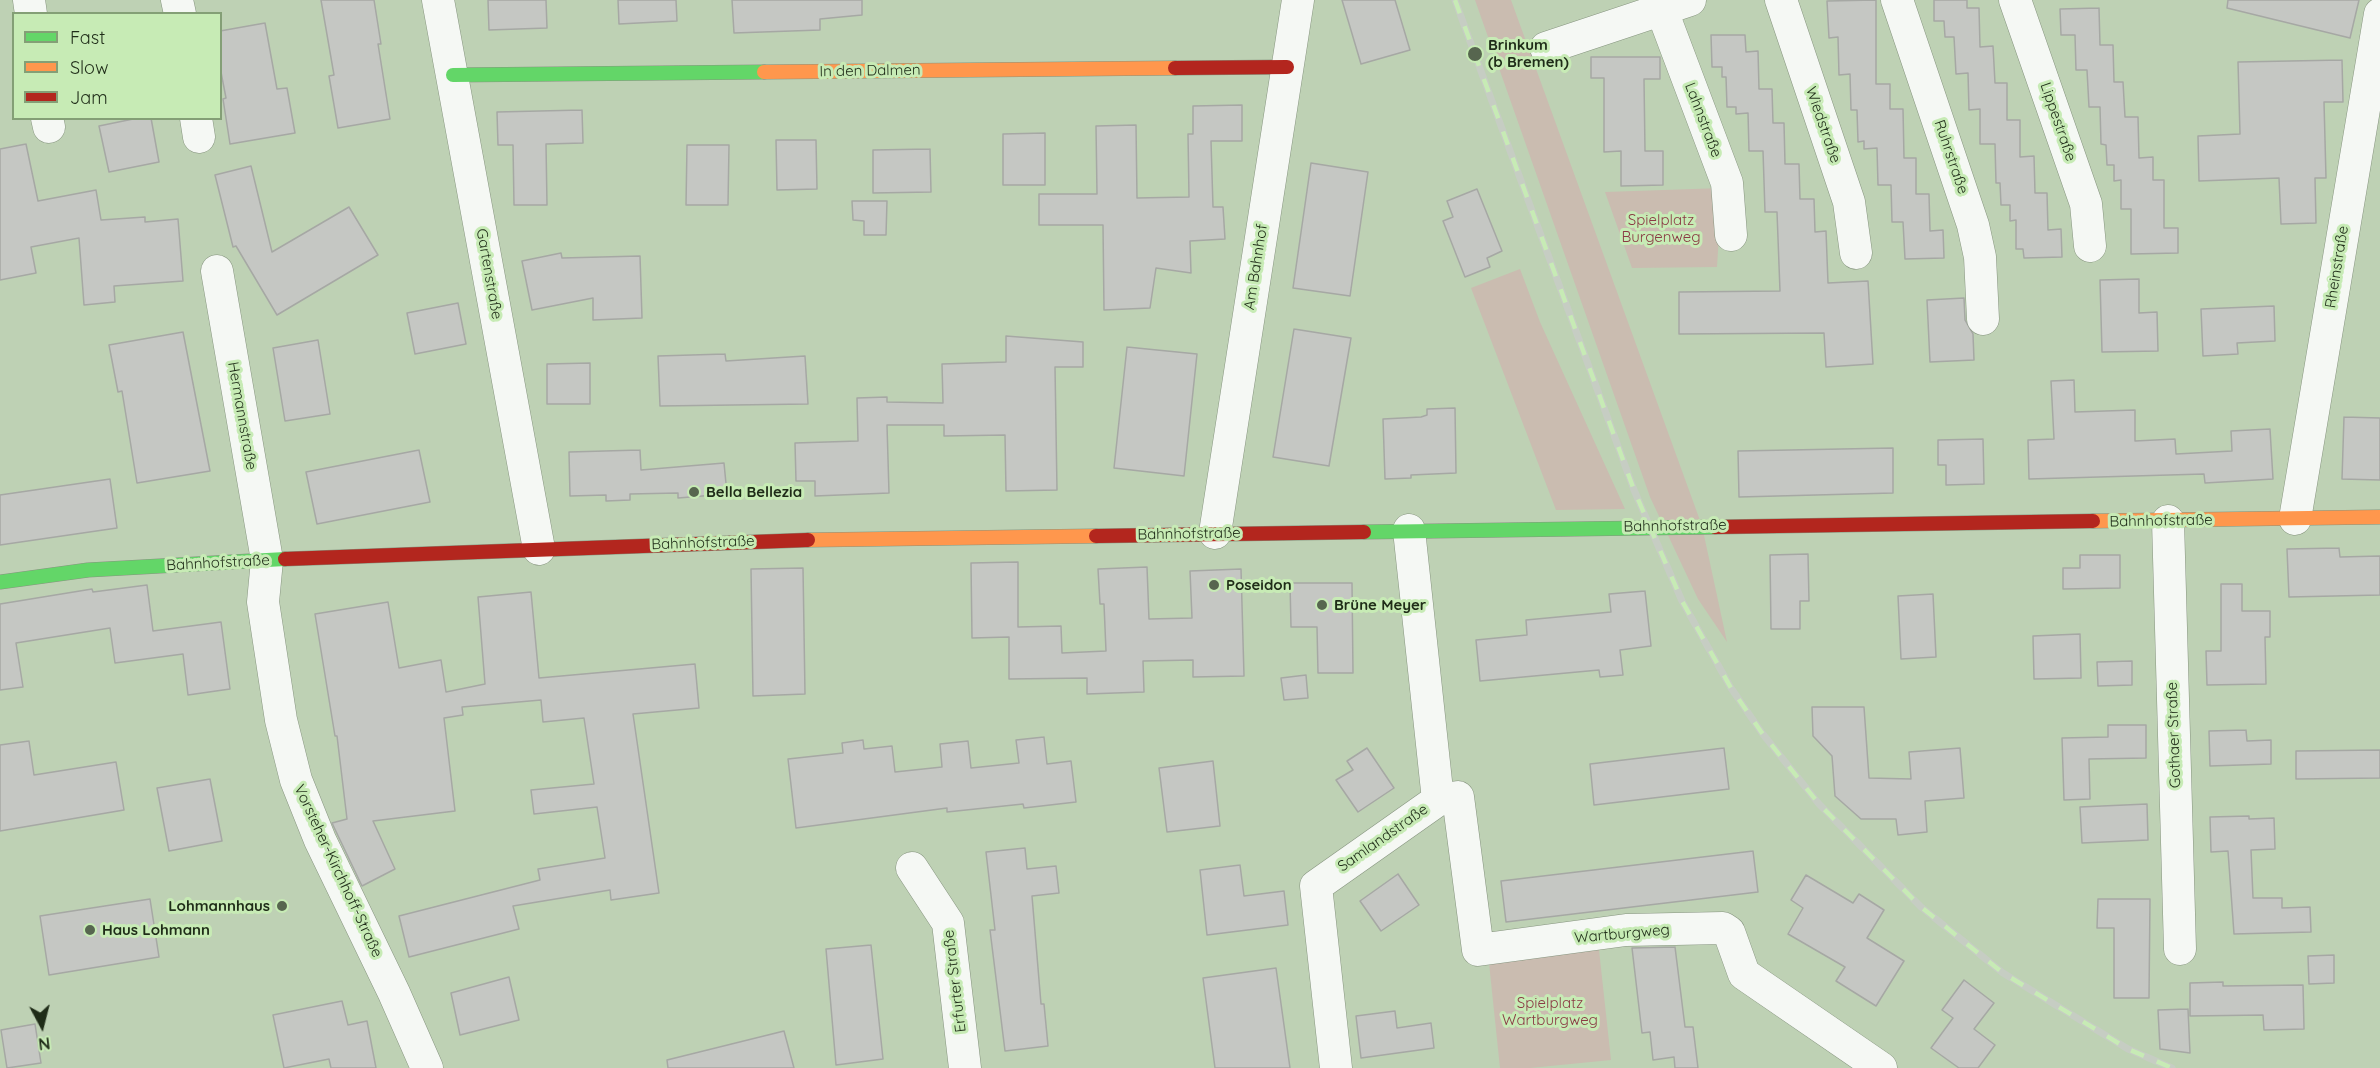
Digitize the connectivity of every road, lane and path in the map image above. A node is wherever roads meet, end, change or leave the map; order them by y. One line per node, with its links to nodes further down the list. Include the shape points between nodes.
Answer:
1 (438, 0): 10 (street, Gartenstraße)
2 (1298, 0): 9 (street, Am Bahnhof)
3 (1780, 0): 13 (street, Wiedstraße, via 1849,202)
4 (1897, 0): 15 (street, Ruhrstraße, via 1973,225 1980,257)
5 (2015, 0): 12 (street, Lippestraße, via 2086,204)
6 (1676, 4): 8 (street); 11 (street, Lahnstraße, via 1727,183)
7 (2380, 14): 17 (street, Rheinstraße)
8 (1546, 48)
9 (1287, 67): 10 (street, In den Dalmen); 20 (street, Am Bahnhof)
10 (453, 75): 21 (street, Gartenstraße)
11 (1731, 235)
12 (2090, 246)
13 (1856, 253)
14 (217, 271): 22 (street, Hermannstraße)
15 (1983, 319)
16 (2380, 517): 17 (street, Bahnhofstraße)
17 (2295, 519): 18 (street, Bahnhofstraße)
18 (2168, 521): 19 (street, Bahnhofstraße); 26 (street, Gothaer Straße)
19 (1409, 530): 20 (street, Bahnhofstraße); 24 (street, Samlandstraße)
20 (1215, 533): 21 (street, Bahnhofstraße)
21 (539, 549): 22 (street, Bahnhofstraße)
22 (267, 560): 23 (street, Bahnhofstraße, via 88,570); 27 (street, Vorsteher-Kirchhoff-Straße, via 263,602 281,720 296,780)
23 (0, 582)
24 (1438, 800): 29 (street, Samlandstraße, via 1316,886); 30 (street, Wartburgweg, via 1458,797 1478,950 1626,930 1723,928 1729,932 1744,974)
25 (912, 868): 28 (street, Erfurter Straße, via 948,923)
26 (2181, 949)
27 (427, 1068)
28 (965, 1068)
29 (1336, 1068)
30 (1881, 1068)

